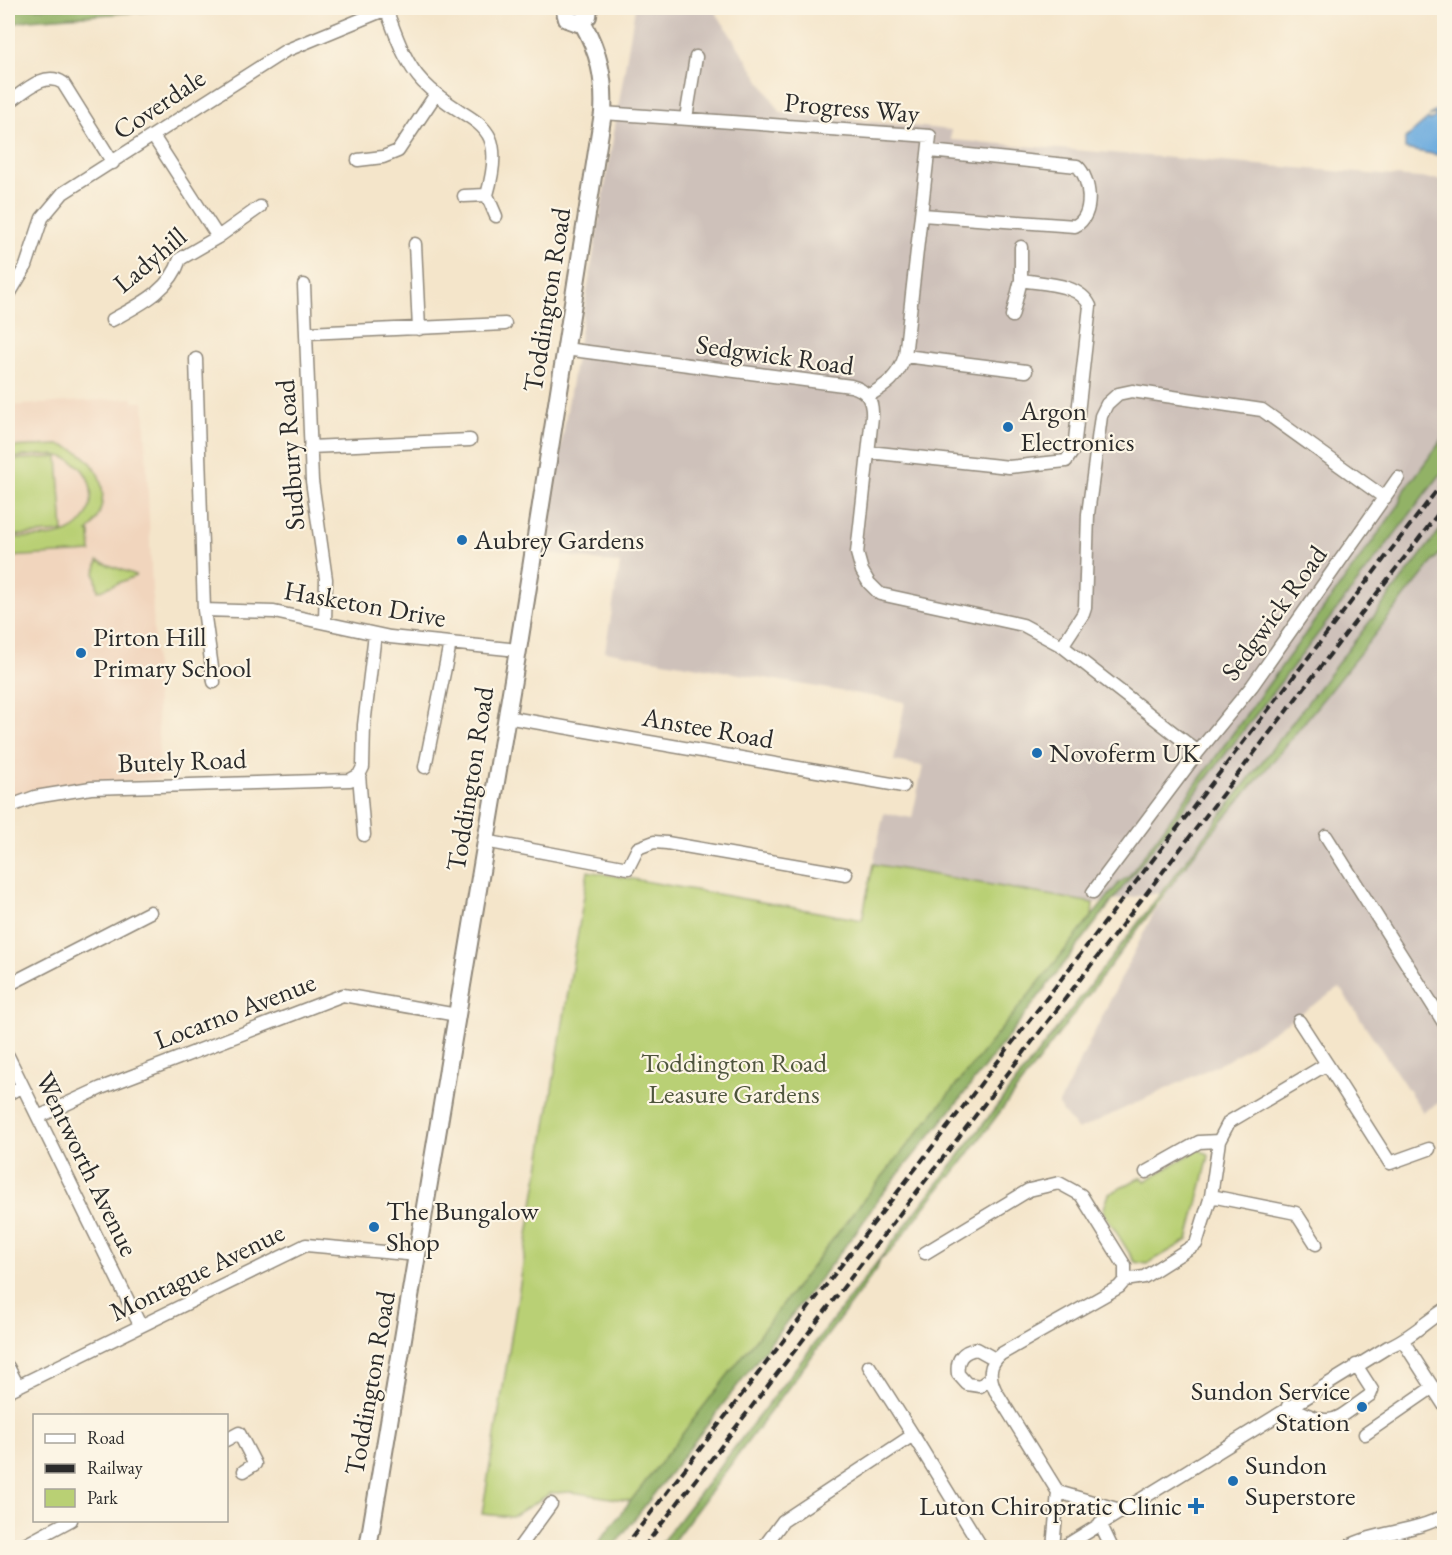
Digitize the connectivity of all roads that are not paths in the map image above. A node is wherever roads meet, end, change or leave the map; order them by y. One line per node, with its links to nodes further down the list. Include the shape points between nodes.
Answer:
1 (388, 8): 5 (street, via 412,69); 9 (street, Coverdale, via 285,51)
2 (563, 8): 3 (main road, via 571,22)
3 (586, 15): 7 (main road, Toddington Road, via 601,67)
4 (696, 57): 8 (street)
5 (436, 94): 11 (street, via 398,151 383,158); 13 (street, via 471,118 493,142 495,159)
6 (8, 103): 12 (street, via 45,79 58,80)
7 (603, 113): 8 (street, Progress Way); 29 (main road, Toddington Road)
8 (686, 118): 10 (street, Progress Way, via 930,136)
9 (153, 136): 12 (street, Coverdale); 18 (street, Ladyhill)
10 (930, 151): 16 (street, Progress Way); 16 (street, via 1077,166 1086,178 1088,198 1084,217 1075,226)
11 (358, 160)
12 (113, 163): 23 (street, Coverdale, via 63,192 42,218 26,266)
13 (487, 195): 14 (street); 17 (street)
14 (464, 196)
15 (260, 207): 18 (street, Ladyhill)
16 (922, 215): 30 (street, Progress Way)
17 (496, 216)
18 (218, 237): 25 (street, Ladyhill, via 180,259 163,288 147,301)
19 (415, 244): 27 (street)
20 (1021, 247): 21 (street)
21 (1021, 280): 24 (street); 36 (street, via 1068,288 1085,295 1090,306 1071,456 1057,464 1009,467)
22 (304, 285): 28 (street, Sudbury Road)
23 (8, 296)
24 (1012, 316)
25 (112, 320)
26 (505, 324): 27 (street)
27 (419, 328): 28 (street)
28 (307, 333): 35 (street, Sudbury Road)
29 (565, 349): 33 (street, Sedgwick Road, via 850,386 860,388); 44 (main road, Toddington Road)
30 (905, 356): 32 (street); 33 (street, Progress Way, via 900,372 891,382)
31 (196, 359): 39 (street)
32 (1026, 371)
33 (868, 396): 36 (street, Sedgwick Road, via 872,406)
34 (470, 440): 35 (street)
35 (310, 447): 40 (street, Sudbury Road, via 326,579)
36 (869, 452): 43 (street, Sedgwick Road, via 857,553 868,583 880,594 1023,625)
37 (1398, 477): 38 (street, Sedgwick Road)
38 (1385, 498): 43 (street, via 1262,410 1132,391 1118,394 1107,404 1097,434 1083,615); 47 (street, Sedgwick Road, via 1252,686)
39 (204, 610): 40 (street, Hasketon Drive, via 274,612); 45 (street)
40 (325, 622): 41 (street, Hasketon Drive)
41 (375, 634): 42 (street, Hasketon Drive); 49 (street)
42 (450, 643): 44 (street, Hasketon Drive); 48 (street)
43 (1062, 646): 47 (street, Sedgwick Road)
44 (518, 650): 46 (main road, Toddington Road)
45 (214, 682)
46 (506, 717): 50 (street, Anstee Road); 54 (main road, Toddington Road)
47 (1198, 752): 56 (street, Sedgwick Road)
48 (425, 767)
49 (359, 775): 51 (street, Butely Road, via 350,780 91,788 35,797); 52 (street)
50 (903, 786)
51 (8, 807)
52 (364, 835)
53 (1326, 836): 61 (street)
54 (485, 841): 55 (street, via 628,868 638,848 654,842); 59 (main road, Toddington Road)
55 (846, 874)
56 (1093, 892)
57 (150, 912): 58 (street)
58 (8, 985)
59 (457, 1015): 66 (street, Locarno Avenue, via 343,995 101,1088); 73 (main road, Toddington Road)
60 (1299, 1021): 63 (street)
61 (1444, 1023)
62 (8, 1056): 64 (street, Wentworth Avenue)
63 (1327, 1064): 67 (street, via 1229,1122); 68 (street, via 1390,1163)
64 (22, 1086): 65 (street); 66 (street, Wentworth Avenue)
65 (8, 1094)
66 (38, 1117): 76 (street, Wentworth Avenue)
67 (1219, 1142): 69 (street, via 1199,1142); 70 (street)
68 (1429, 1149)
69 (1146, 1172)
70 (1211, 1196): 71 (street, via 1296,1213); 74 (street, via 1196,1244 1144,1277)
71 (1316, 1244)
72 (925, 1253): 74 (street, via 1029,1190 1059,1183 1081,1195 1097,1218 1125,1266)
73 (418, 1255): 76 (street, Montague Avenue, via 306,1245); 98 (main road, Toddington Road)
74 (1125, 1280): 78 (street)
75 (1444, 1310): 77 (street)
76 (140, 1325): 84 (street, Montague Avenue)
77 (1403, 1341): 79 (street); 83 (street)
78 (995, 1359): 82 (street); 82 (street, via 977,1349 964,1353 958,1362 958,1374 967,1384 980,1386)
79 (1356, 1365): 86 (street); 86 (street, via 1372,1390 1336,1419 1322,1422)
80 (869, 1366): 88 (street)
81 (8, 1367): 84 (street)
82 (990, 1379): 91 (street)
83 (1433, 1387): 85 (street); 87 (street)
84 (13, 1389)
85 (1444, 1404)
86 (1288, 1406): 93 (street)
87 (1365, 1434)
88 (913, 1435): 100 (street, via 783,1521); 101 (street)
89 (228, 1439): 90 (street, via 239,1433 255,1464)
90 (244, 1471)
91 (1058, 1492): 93 (street); 102 (street)
92 (551, 1504): 99 (street)
93 (1120, 1510): 96 (street)
94 (1444, 1516): 105 (street, via 1426,1526 1357,1541)
95 (69, 1522): 97 (street)
96 (1100, 1523): 103 (street); 104 (street)
97 (19, 1548)
98 (368, 1548)
99 (519, 1548)
100 (763, 1548)
101 (982, 1548)
102 (1053, 1548)
103 (1062, 1548)
104 (1112, 1548)
105 (1345, 1548)

